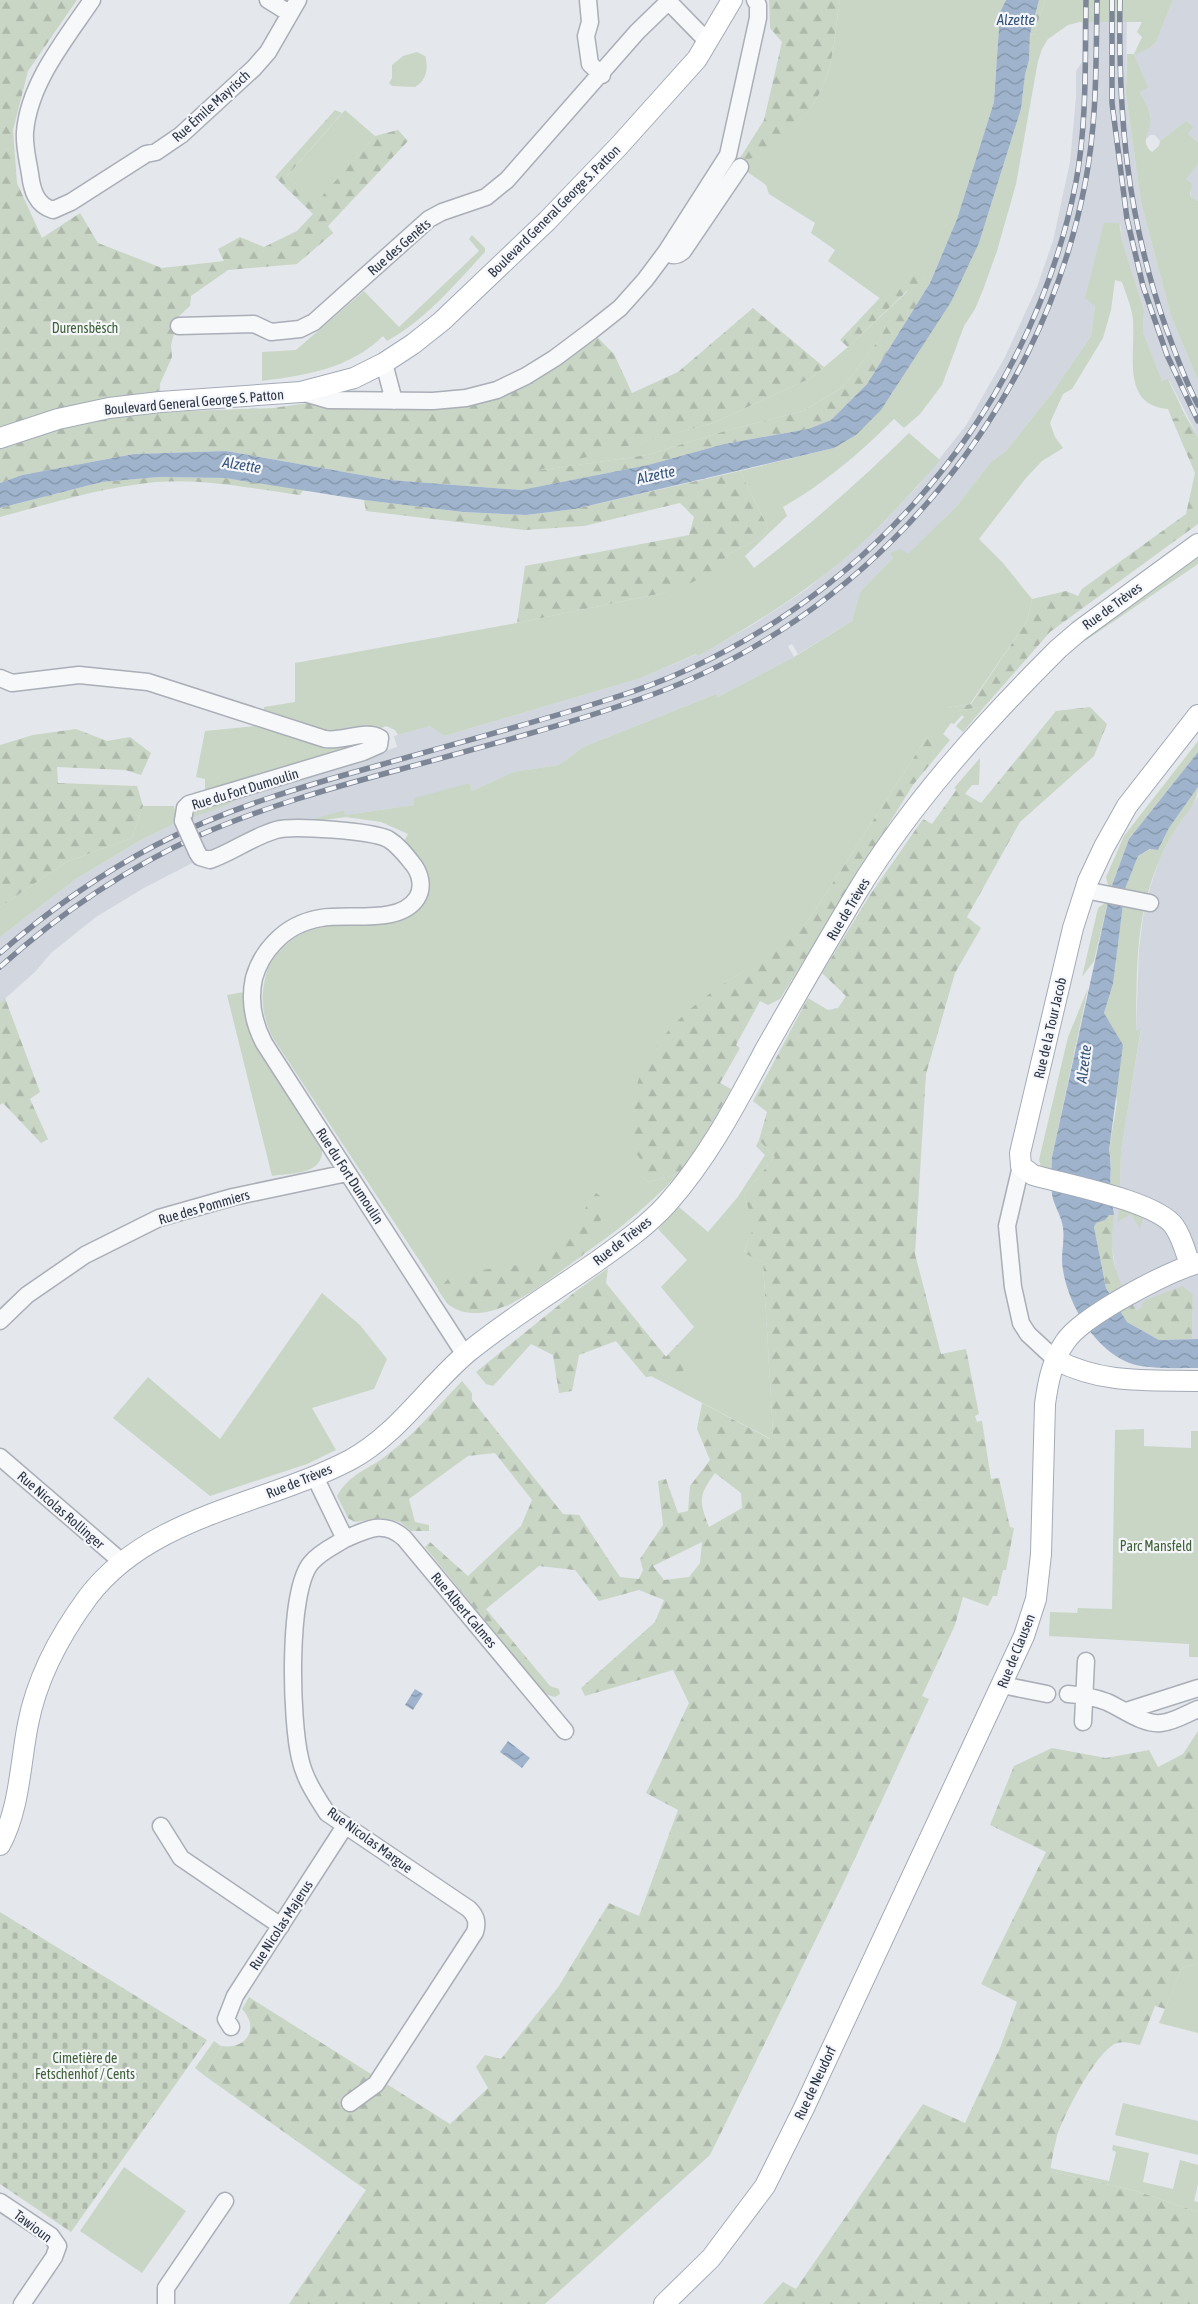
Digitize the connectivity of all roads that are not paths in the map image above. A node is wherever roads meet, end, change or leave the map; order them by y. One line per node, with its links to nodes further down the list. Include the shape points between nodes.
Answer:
1 (92, 0): 7 (street, Rue Émile Mayrisch, via 41,79 31,103 25,133 31,186 40,204 46,208 58,209 181,135 268,52)
2 (268, 0): 7 (street)
3 (588, 0): 9 (street, via 590,22 586,36 590,64)
4 (732, 0): 8 (main road, Boulevard General George S. Patton)
5 (755, 0): 11 (street, Boulevard General George S. Patton, via 758,18 728,155)
6 (669, 1): 8 (street); 9 (street, Rue des Genêts, via 637,32)
7 (293, 7)
8 (708, 42): 13 (main road, Boulevard General George S. Patton, via 676,84 546,221 442,321)
9 (602, 75): 12 (street, Rue des Genêts, via 508,180 486,197 429,219 314,322 300,329 271,332 254,324)
10 (740, 167): 11 (street, via 684,251 672,256)
11 (666, 252): 15 (street, Boulevard General George S. Patton, via 620,308 526,376 497,390 466,398)
12 (179, 326)
13 (384, 363): 14 (main road, Boulevard General George S. Patton, via 354,378); 15 (street)
14 (301, 392): 15 (street, Boulevard General George S. Patton, via 329,400); 16 (main road, Boulevard General George S. Patton, via 108,408 58,419)
15 (394, 401)
16 (0, 438)
17 (1198, 544): 26 (main road, Rue de Trèves, via 1058,649 941,775 860,887 726,1122 701,1161 665,1206 617,1247)
18 (0, 678): 23 (street, Rue du Fort Dumoulin, bridge, via 12,683 79,675 148,682 325,739 373,735 380,738 379,745 364,752 189,804 184,808 183,821 200,857 210,860 250,839 278,829 307,829 376,835 400,848 418,869 419,896 409,907 395,914 322,918 301,924 282,935 267,950 256,969 252,1011 258,1032)
19 (1198, 715): 20 (main road, Rue de la Tour Jacob, via 1127,806)
20 (1084, 890): 21 (street); 22 (main road, Rue de la Tour Jacob, via 1020,1153)
21 (1150, 903)
22 (1021, 1166): 24 (main road, via 1033,1175 1152,1211 1174,1225); 27 (street, Rue de la Tour Jacob, via 1007,1226 1013,1287 1021,1323)
23 (347, 1173): 25 (street, Rue des Pommiers, via 233,1197 159,1218 86,1255 27,1295); 26 (street, Rue du Fort Dumoulin)
24 (1194, 1264): 27 (main road, Rue de Clausen, via 1130,1294 1084,1324 1065,1341)
25 (0, 1320)
26 (464, 1355): 30 (main road, Rue de Trèves, via 375,1443 354,1458)
27 (1056, 1360): 28 (main road, via 1081,1372 1109,1378); 34 (main road, Rue de Clausen, via 1045,1404 1041,1554 1036,1599)
28 (1198, 1381)
29 (0, 1457): 32 (street, Rue Nicolas Rollinger)
30 (315, 1477): 31 (street); 32 (main road, Rue de Trèves, via 190,1523 154,1540)
31 (345, 1538): 41 (street, Rue Albert Calmes, via 383,1527 400,1534); 43 (street, Rue Nicolas Margue, via 311,1563 303,1580 294,1640 294,1717 300,1760 327,1813)
32 (122, 1562): 45 (main road, Rue de Trèves, via 90,1594 42,1674 28,1721 19,1785)
33 (1086, 1661): 37 (street)
34 (1002, 1685): 36 (street); 44 (main road, Rue de Clausen)
35 (1198, 1688): 39 (street)
36 (1047, 1694)
37 (1076, 1695): 39 (street); 40 (street)
38 (1198, 1709): 39 (street, via 1159,1724)
39 (1126, 1711)
40 (1083, 1722)
41 (565, 1731)
42 (161, 1826): 46 (street, via 181,1858)
43 (345, 1826): 46 (street, Rue Nicolas Majerus); 48 (street, Rue Nicolas Margue, via 469,1909 477,1923 475,1932 376,2084)
44 (928, 1838): 53 (main road, Rue de Neudorf, via 765,2186 712,2258)
45 (0, 1845)
46 (282, 1926): 47 (street, Rue Nicolas Majerus, via 235,1996 226,2019)
47 (231, 2027)
48 (350, 2103)
49 (225, 2201): 52 (street, via 166,2288)
50 (0, 2202): 51 (street, Tawioun, via 51,2236 58,2246)
51 (22, 2304)
52 (166, 2304)
53 (664, 2304)

